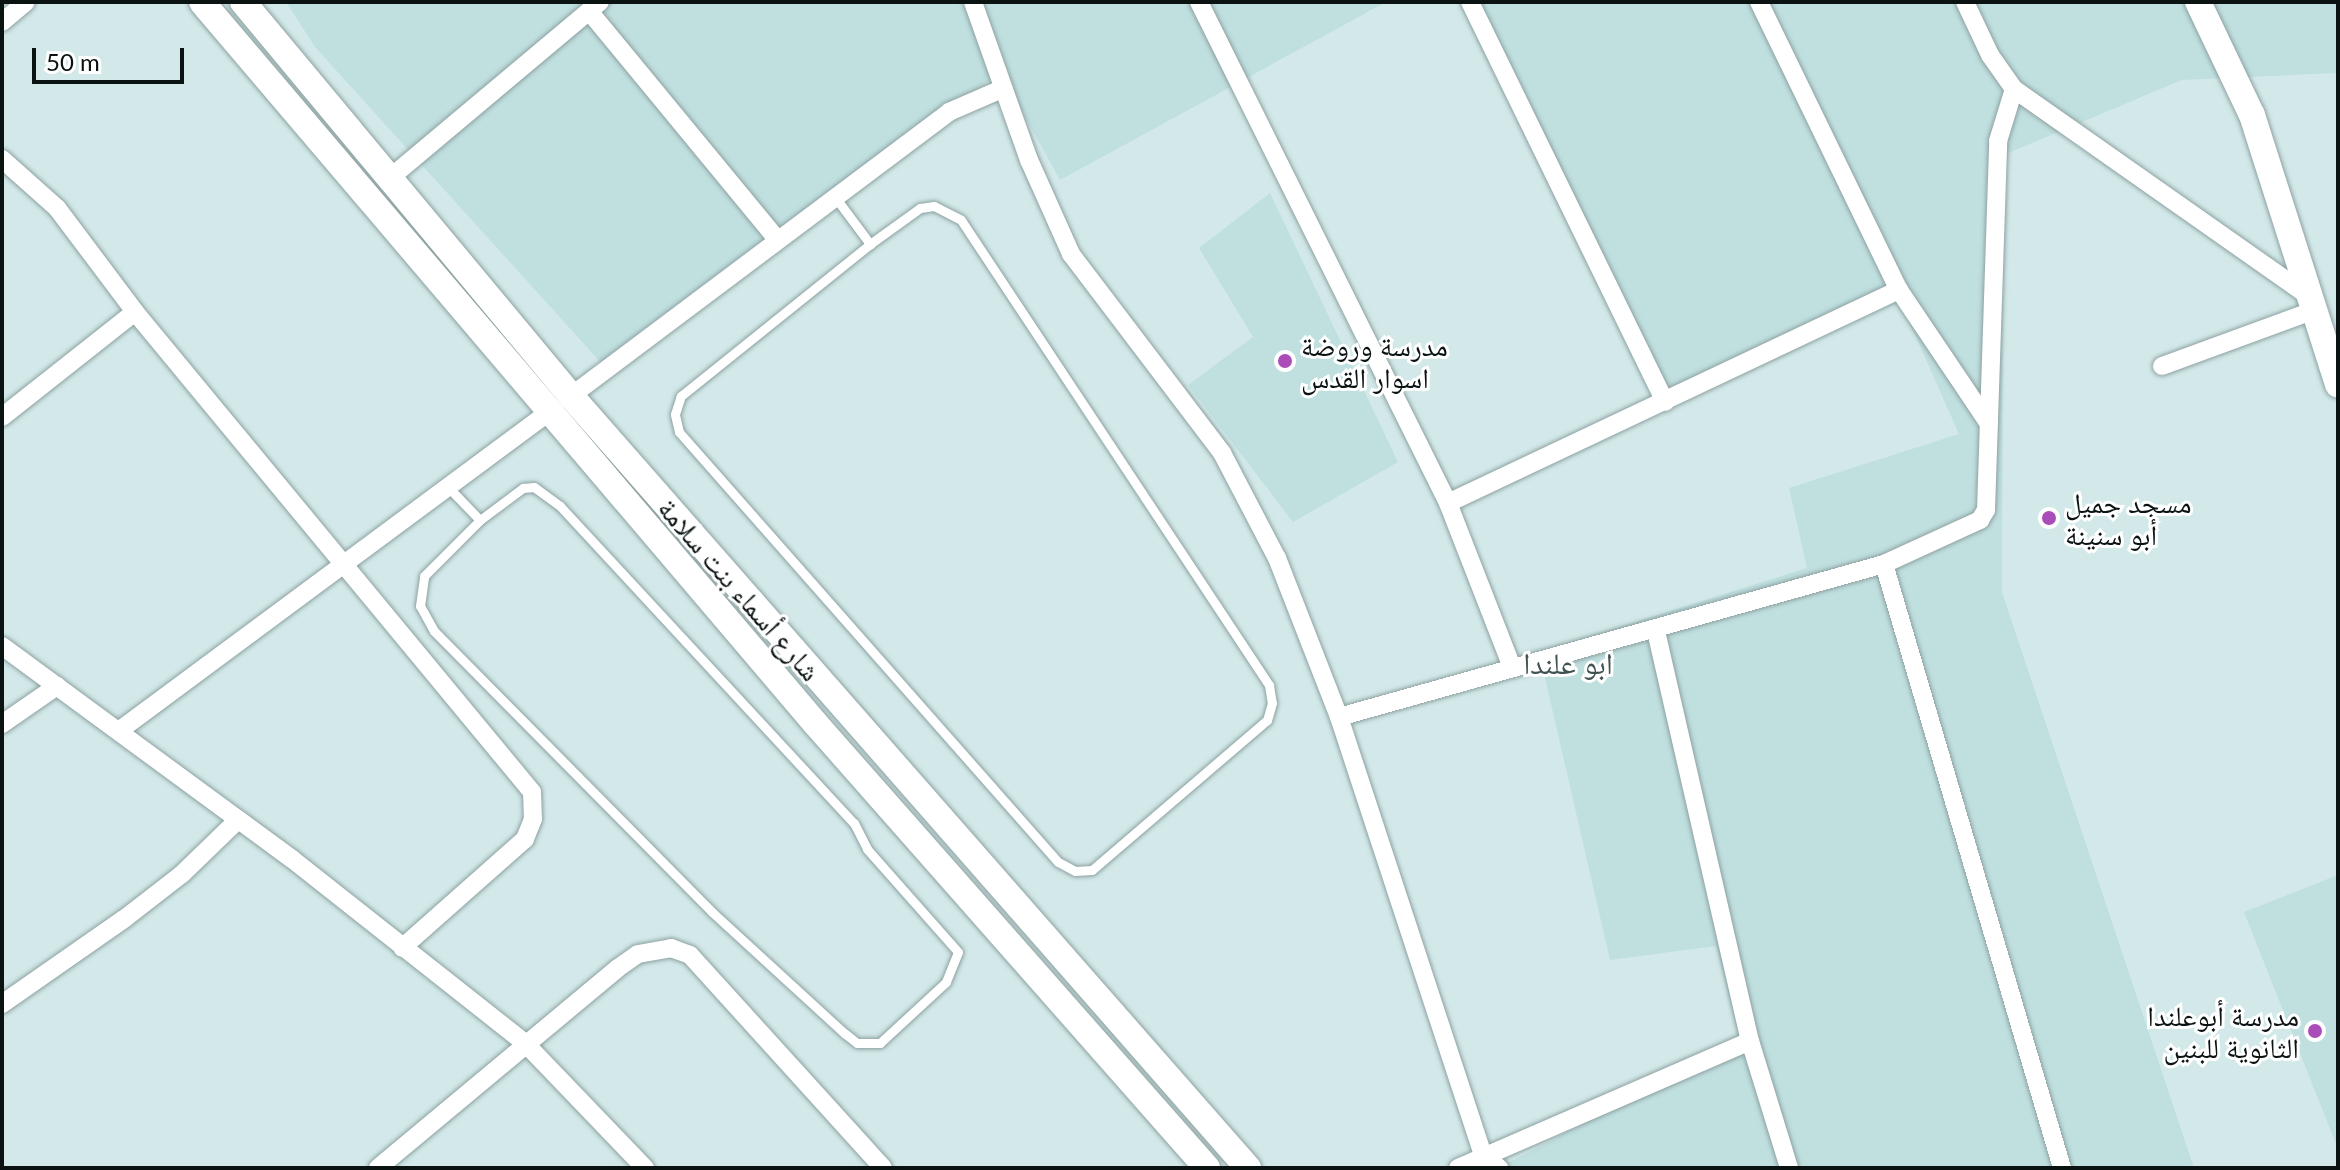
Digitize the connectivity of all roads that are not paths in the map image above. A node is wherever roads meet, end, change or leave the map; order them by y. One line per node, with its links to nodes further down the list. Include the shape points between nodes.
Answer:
1 (26, 2): 11 (street)
2 (202, 2): 26 (main road, شارع أسماء بنت سلامة)
3 (243, 2): 15 (main road, شارع أسماء بنت سلامة)
4 (973, 2): 12 (street)
5 (1199, 2): 30 (street)
6 (1470, 2): 25 (street)
7 (1759, 2): 19 (street)
8 (1965, 2): 13 (street, via 1990,55)
9 (2198, 2): 20 (main road, via 2252,115)
10 (597, 4): 15 (street); 17 (street)
11 (2, 22)
12 (1002, 89): 16 (street, via 949,112); 38 (street, via 1071,254 1240,481)
13 (2014, 89): 20 (street); 28 (street, via 1998,141)
14 (2, 159): 21 (street, via 57,208)
15 (390, 178): 24 (main road, شارع أسماء بنت سلامة)
16 (835, 197): 17 (street); 18 (lane)
17 (778, 240): 24 (street)
18 (870, 244): 18 (lane, via 920,208 934,206 961,220 1269,685 1272,703 1267,720 1092,870 1075,871 1058,862 679,432 675,414 681,396)
19 (1899, 290): 25 (street); 28 (street)
20 (2309, 302): 22 (street); 23 (main road)
21 (135, 312): 27 (street); 33 (street)
22 (2162, 366)
23 (2338, 385)
24 (571, 396): 52 (main road, شارع أسماء بنت سلامة)
25 (1665, 402): 30 (street)
26 (549, 412): 29 (street); 51 (main road, شارع أسماء بنت سلامة)
27 (2, 417)
28 (1989, 424): 32 (street, via 1986,510 1980,520)
29 (448, 487): 31 (lane); 33 (street)
30 (1448, 503): 36 (street)
31 (480, 520): 31 (lane, via 523,488 541,490 560,506 854,823 867,849 947,936 958,952 955,968 880,1043 857,1043 844,1033 712,912 434,631 420,606 424,576)
32 (1884, 564): 34 (street); 56 (street)
33 (342, 566): 40 (street); 42 (street, via 532,792 525,839)
34 (1656, 631): 36 (street); 44 (street)
35 (2, 646): 37 (street)
36 (1512, 667): 38 (street)
37 (57, 686): 39 (street); 40 (street)
38 (1339, 717): 46 (street)
39 (2, 724)
40 (120, 730): 41 (street)
41 (238, 820): 42 (street); 43 (street, via 147,901)
42 (402, 948): 45 (street)
43 (2, 1004)
44 (1750, 1041): 46 (street); 55 (street)
45 (524, 1042): 47 (street); 49 (street); 50 (street, via 638,954 671,948 690,955)
46 (1483, 1155): 53 (street); 54 (street)
47 (401, 1162): 48 (street)
48 (378, 1168)
49 (645, 1168)
50 (883, 1168)
51 (1207, 1168)
52 (1248, 1168)
53 (1458, 1168)
54 (1499, 1168)
55 (1789, 1168)
56 (2062, 1168)

